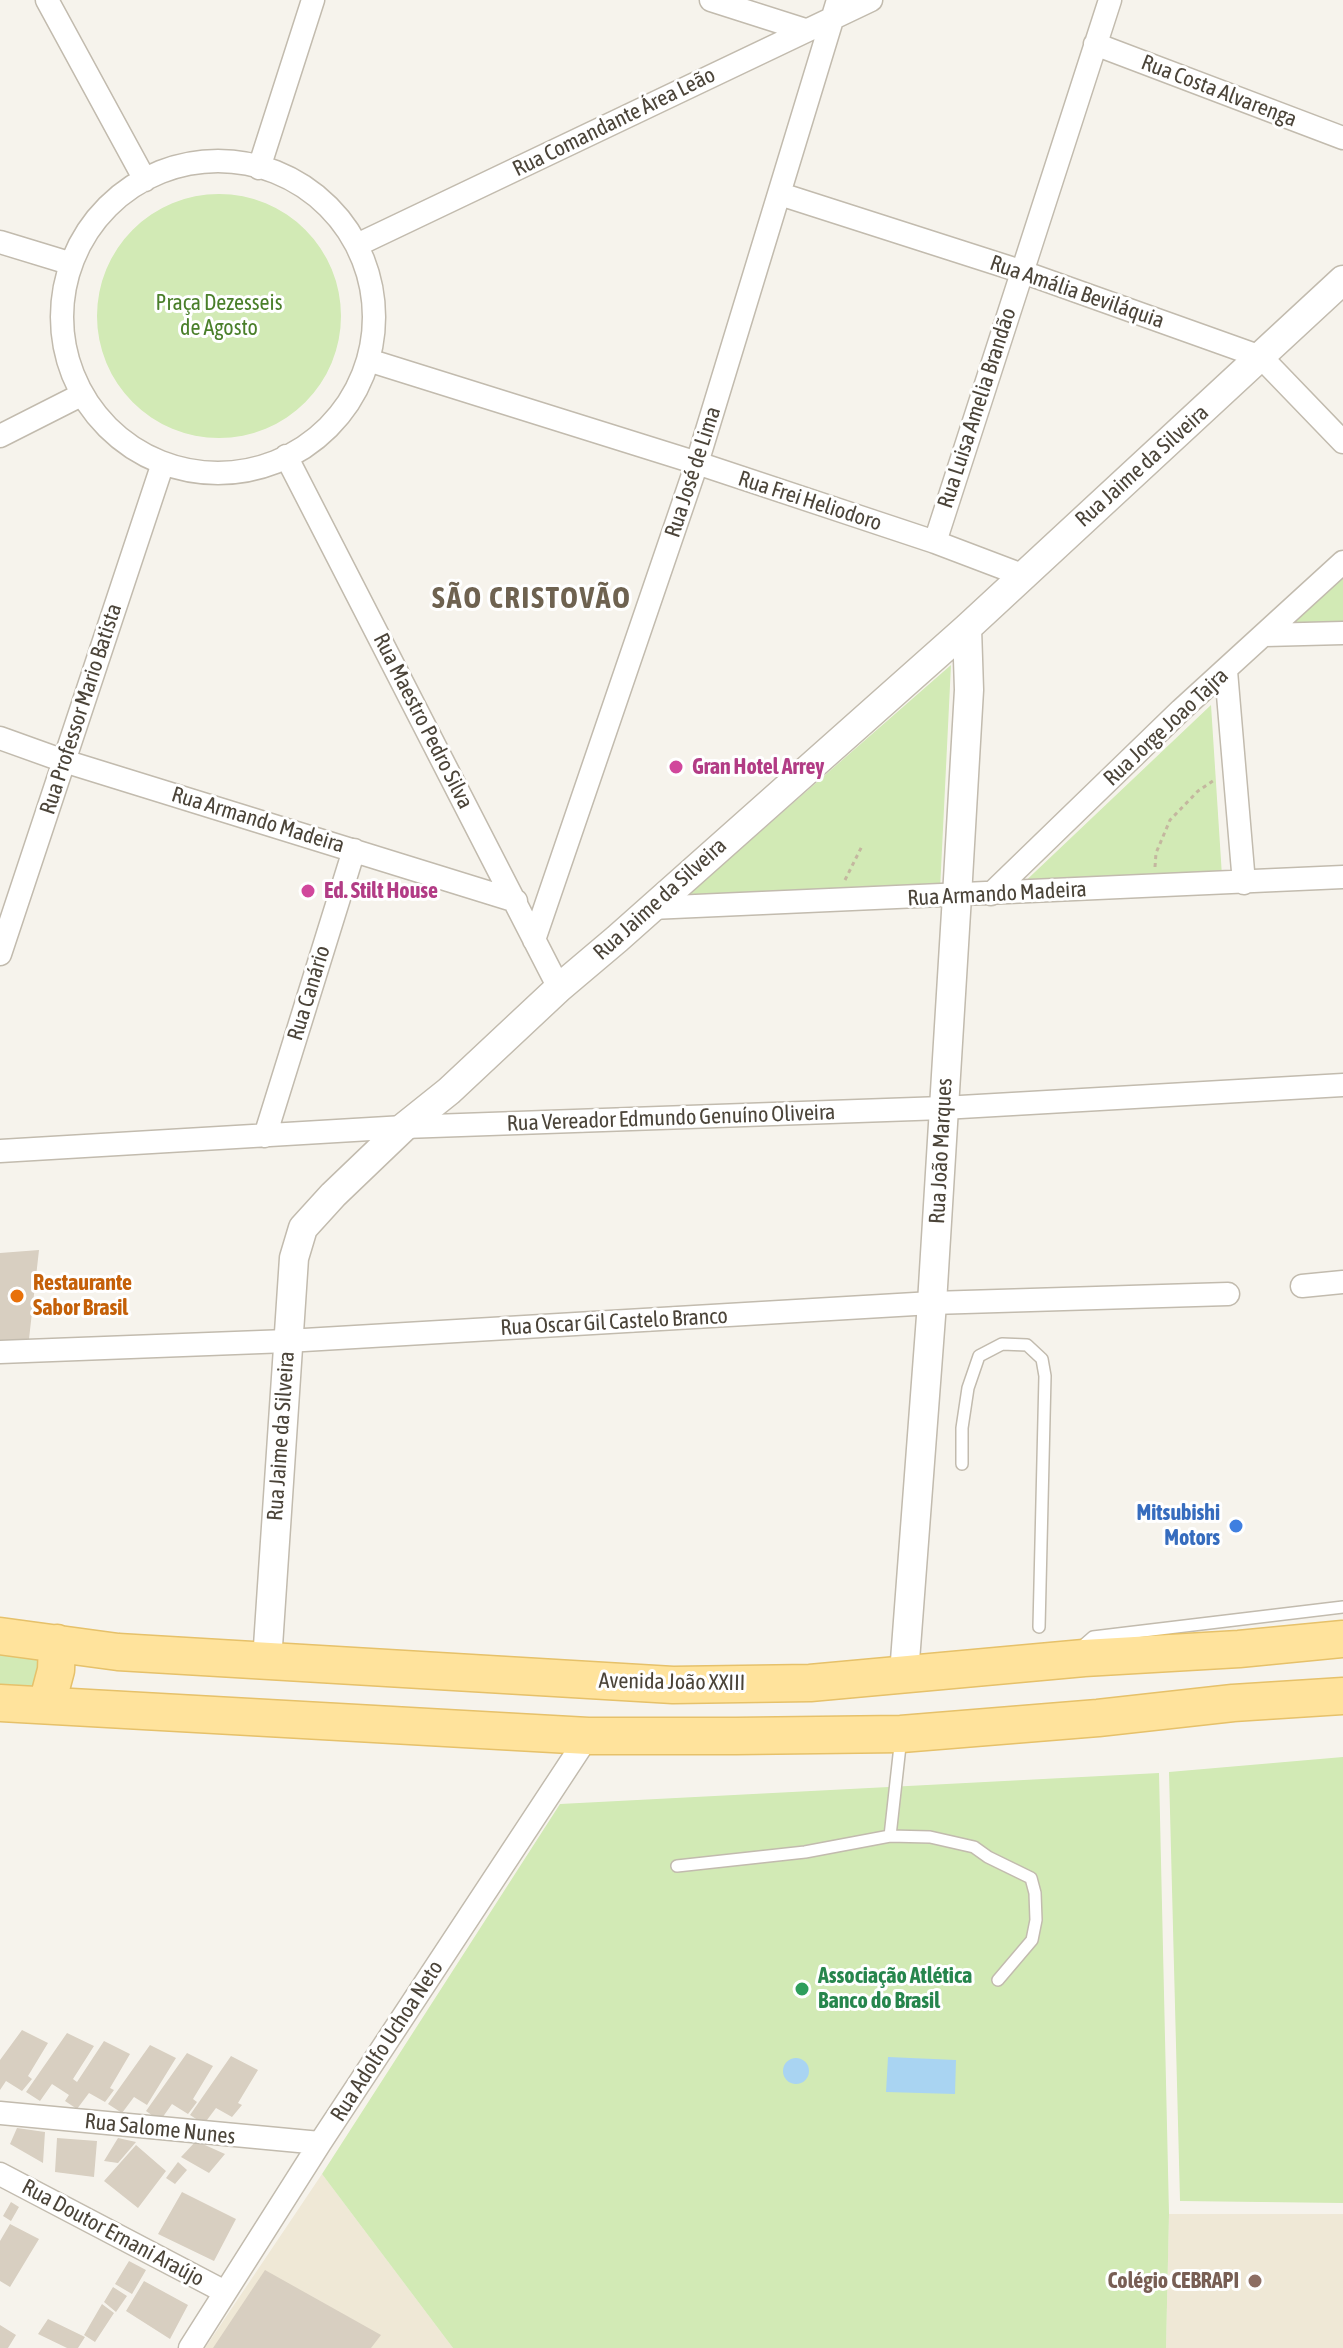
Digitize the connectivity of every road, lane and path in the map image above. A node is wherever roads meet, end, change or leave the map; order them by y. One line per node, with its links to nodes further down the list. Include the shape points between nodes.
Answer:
1 (47, 0): 11 (street)
2 (313, 0): 10 (street)
3 (711, 0): 7 (street)
4 (871, 0): 6 (street, Rua Comandante Área Leão)
5 (1110, 0): 8 (street, Rua Luisa Amelia Brandão)
6 (835, 9): 7 (street, Rua Comandante Área Leão); 12 (street, Rua José de Lima)
7 (805, 30): 14 (street, Rua Comandante Área Leão)
8 (1095, 44): 9 (street, Rua Costa Alvarenga); 16 (street, Rua Luisa Amelia Brandão)
9 (1343, 138)
10 (259, 168): 11 (street, via 237,162 196,163); 14 (street, via 309,190)
11 (145, 180): 15 (street, via 97,218)
12 (780, 194): 16 (street, Rua Amália Beviláquia); 25 (street, Rua José de Lima)
13 (0, 242): 15 (street)
14 (357, 245): 19 (street, via 370,279 375,316)
15 (69, 263): 20 (street, via 62,298 64,348)
16 (1020, 271): 18 (street, Rua Amália Beviláquia); 26 (street, Rua Luisa Amelia Brandão)
17 (1343, 280): 18 (street, Rua Jaime da Silveira)
18 (1261, 357): 22 (street, Rua Amália Beviláquia); 28 (street, Rua Jaime da Silveira)
19 (368, 360): 23 (street, via 357,389 334,422); 25 (street, Rua Frei Heliodoro)
20 (81, 395): 21 (street); 24 (street, via 116,436)
21 (0, 436)
22 (1343, 442)
23 (286, 456): 24 (street, via 259,468 211,473); 43 (street, Rua Maestro Pedro Silva)
24 (163, 463): 34 (street, Rua Professor Mario Batista)
25 (697, 463): 26 (street, Rua Frei Heliodoro); 46 (street, Rua José de Lima)
26 (935, 542): 28 (street, Rua Frei Heliodoro)
27 (1343, 562): 31 (street, Rua Jorge Joao Tajra)
28 (1022, 575): 29 (street, Rua Jaime da Silveira)
29 (967, 628): 42 (street, Rua João Marques, via 969,690); 45 (street, Rua Jaime da Silveira)
30 (1343, 633): 31 (street)
31 (1265, 635): 32 (street, Rua Jorge Joao Tajra)
32 (1226, 671): 35 (street); 41 (street, Rua Jorge Joao Tajra)
33 (0, 738): 34 (street, Rua Armando Madeira)
34 (64, 761): 37 (street, Rua Armando Madeira); 47 (street, Rua Professor Mario Batista)
35 (1235, 770): 39 (street); 40 (path, via 1198,791 1170,820 1156,853)
36 (862, 846): 44 (path)
37 (354, 850): 43 (street, Rua Armando Madeira); 52 (street, Rua Canário)
38 (1343, 877): 39 (street, Rua Armando Madeira)
39 (1244, 883): 40 (street, Rua Armando Madeira)
40 (1155, 887): 41 (street, Rua Armando Madeira)
41 (991, 894): 42 (street, Rua Armando Madeira)
42 (957, 896): 44 (street, Rua Armando Madeira); 50 (street, Rua João Marques)
43 (516, 901): 46 (street, Rua Maestro Pedro Silva)
44 (833, 901): 45 (street, Rua Armando Madeira)
45 (651, 908): 48 (street, Rua Jaime da Silveira)
46 (534, 940): 48 (street, Rua Maestro Pedro Silva)
47 (0, 954)
48 (559, 988): 51 (street, Rua Jaime da Silveira)
49 (1343, 1085): 50 (street, Rua Vereador Edmundo Genuíno Oliveira)
50 (943, 1108): 51 (street, Rua Vereador Edmundo Genuíno Oliveira); 57 (street, Rua João Marques)
51 (404, 1127): 52 (street, Rua Vereador Edmundo Genuíno Oliveira); 58 (street, Rua Jaime da Silveira, via 298,1236)
52 (265, 1136): 53 (street, Rua Vereador Edmundo Genuíno Oliveira)
53 (0, 1151)
54 (1343, 1282): 55 (street)
55 (1302, 1286)
56 (1228, 1294): 57 (street, Rua Oscar Gil Castelo Branco)
57 (932, 1303): 58 (street, Rua Oscar Gil Castelo Branco); 70 (street, Rua João Marques)
58 (287, 1341): 59 (street, Rua Oscar Gil Castelo Branco); 69 (street, Rua Jaime da Silveira)
59 (0, 1352)
60 (962, 1464): 62 (lane, via 968,1388 979,1356 1002,1344 1027,1345 1042,1359 1045,1376)
61 (1343, 1607): 63 (lane)
62 (1039, 1627)
63 (1292, 1631): 64 (main road, Avenida João XXIII); 66 (main road, Avenida João XXIII); 72 (main road, via 1296,1652 1287,1667)
64 (1236, 1634): 70 (main road, Avenida João XXIII, via 1084,1658); 74 (main road, via 1248,1675)
65 (0, 1636): 67 (main road, Avenida João XXIII)
66 (1343, 1639)
67 (57, 1643): 68 (main road, Avenida João XXIII); 75 (main road)
68 (118, 1652): 69 (main road, Avenida João XXIII); 76 (main road, via 100,1678)
69 (267, 1661): 70 (main road, Avenida João XXIII, via 673,1685 810,1683)
70 (904, 1674)
71 (1343, 1696): 72 (main road)
72 (1300, 1699): 74 (main road); 77 (main road)
73 (0, 1703): 75 (main road)
74 (1233, 1703): 78 (main road)
75 (47, 1704): 76 (main road)
76 (105, 1708): 79 (main road)
77 (1343, 1714)
78 (901, 1734): 79 (main road); 80 (lane)
79 (588, 1736): 84 (street, Rua Adolfo Uchoa Neto)
80 (890, 1836): 81 (lane); 82 (lane, via 930,1837 974,1847 1031,1878 1036,1920 1032,1940)
81 (677, 1866)
82 (998, 1980)
83 (0, 2113): 84 (street, Rua Salome Nunes)
84 (320, 2143): 86 (street, Rua Adolfo Uchoa Neto)
85 (0, 2174): 86 (street, Rua Doutor Ernani Araújo)
86 (225, 2292): 87 (street, Rua Adolfo Uchoa Neto)
87 (190, 2348)

